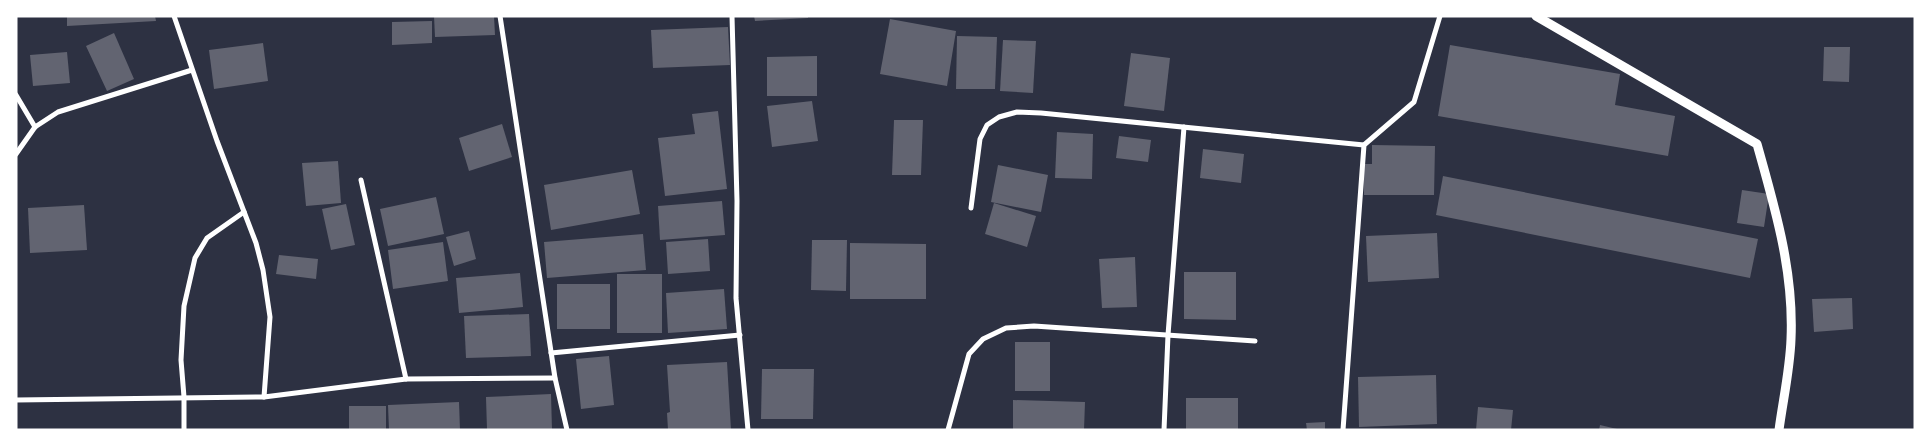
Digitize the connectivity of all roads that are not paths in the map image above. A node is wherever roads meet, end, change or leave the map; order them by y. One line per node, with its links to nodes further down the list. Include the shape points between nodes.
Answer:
1 (174, 16): 6 (street)
2 (500, 16): 18 (street)
3 (732, 16): 15 (street, via 736,298)
4 (1440, 16): 10 (street, via 1414,102)
5 (1536, 16): 30 (street, via 1757,144 1782,232 1789,282 1791,339)
6 (192, 70): 8 (street, via 58,112); 14 (street)
7 (16, 95): 8 (street)
8 (35, 127): 11 (street)
9 (1184, 128): 10 (street); 13 (street, via 1041,113 1017,112 1000,117 986,125 980,140); 16 (street)
10 (1364, 145): 29 (street)
11 (16, 154)
12 (361, 180): 20 (street)
13 (971, 208)
14 (244, 212): 21 (street, via 207,238 195,258 184,306 181,360); 22 (street, via 263,270 270,317)
15 (740, 335): 18 (street); 26 (street)
16 (1168, 335): 17 (street); 27 (street, via 1034,326 1006,328 983,339 969,354); 28 (street)
17 (1255, 341)
18 (551, 353): 19 (street)
19 (555, 378): 20 (street); 25 (street)
20 (406, 379): 22 (street)
21 (184, 397): 22 (street); 23 (street); 24 (street)
22 (264, 397)
23 (16, 400)
24 (184, 430)
25 (566, 430)
26 (748, 430)
27 (948, 430)
28 (1164, 430)
29 (1343, 430)
30 (1779, 430)

